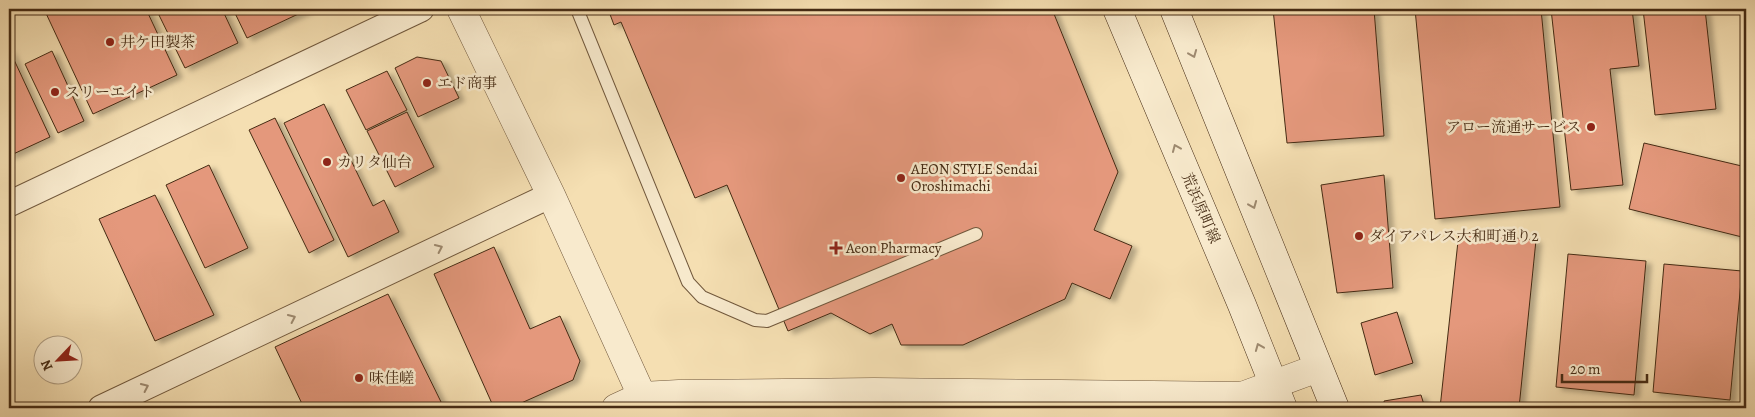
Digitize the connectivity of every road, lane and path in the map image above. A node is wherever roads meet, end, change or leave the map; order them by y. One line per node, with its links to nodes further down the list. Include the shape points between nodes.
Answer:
1 (421, 9): 7 (street)
2 (460, 9): 6 (street)
3 (577, 9): 8 (lane, via 688,282 702,297 755,320 767,321)
4 (1117, 9): 10 (street, 荒浜原町線, one-way to 4)
5 (1174, 9): 9 (street, one-way to 9)
6 (551, 195): 11 (street); 12 (street, one-way to 6)
7 (9, 204)
8 (976, 234)
9 (1318, 368): 10 (street); 14 (street)
10 (1279, 397): 11 (street, via 874,392)
11 (642, 402): 13 (street)
12 (101, 408)
13 (616, 408)
14 (1335, 408)

